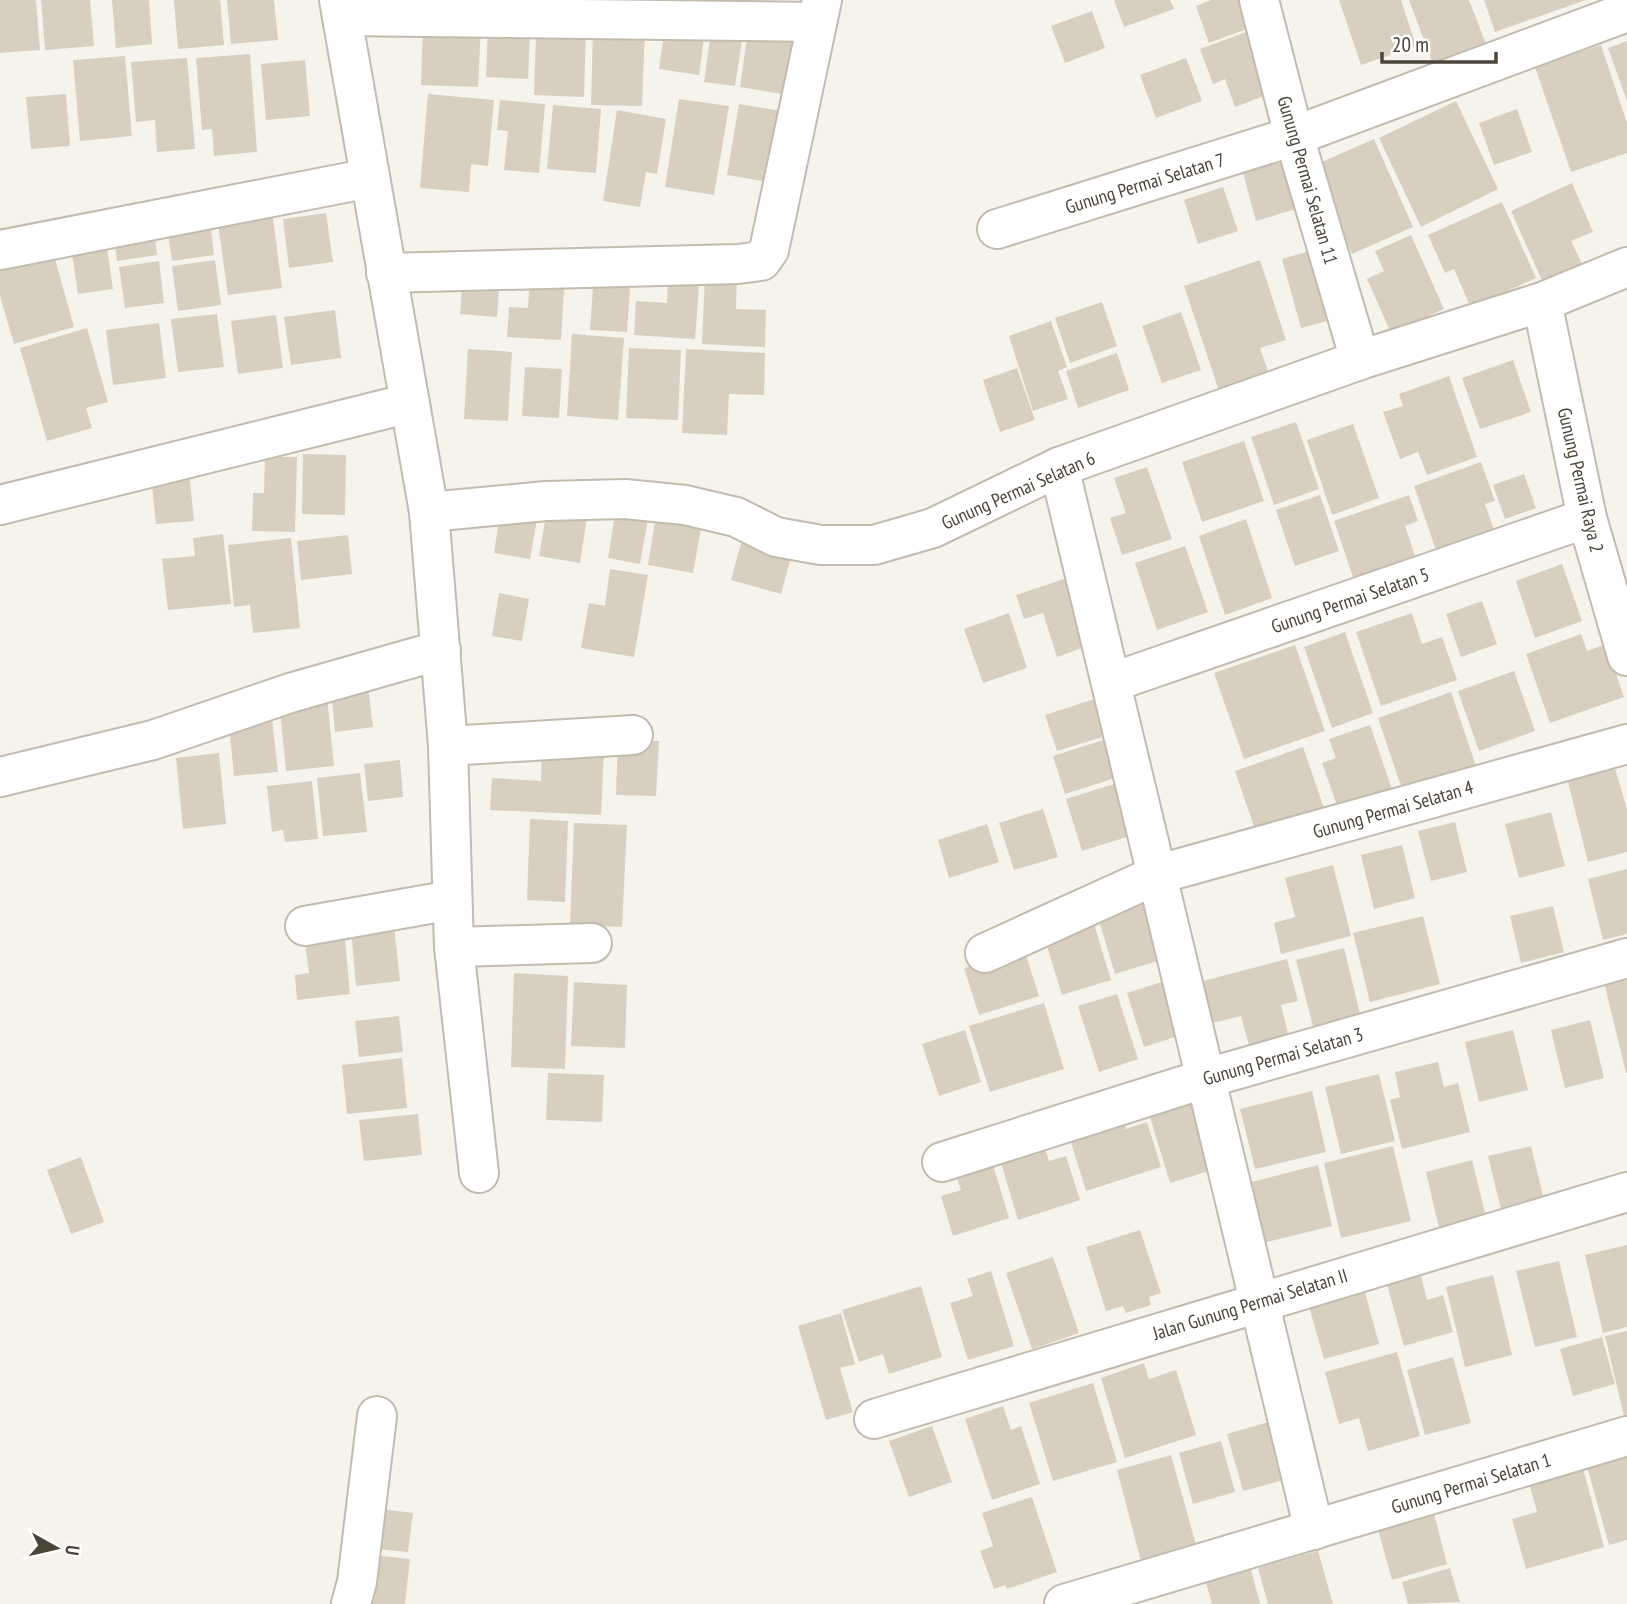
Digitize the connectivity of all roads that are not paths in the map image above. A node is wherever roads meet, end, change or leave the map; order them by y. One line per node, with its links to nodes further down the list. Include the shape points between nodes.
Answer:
1 (1259, 0): 6 (street, Gunung Permai Selatan 11)
2 (341, 8): 3 (street); 7 (street)
3 (573, 10): 4 (street)
4 (819, 11): 11 (street, via 769,250 761,261)
5 (1627, 12): 6 (street, Gunung Permai Selatan 7)
6 (1294, 136): 8 (street, Gunung Permai Selatan 7); 13 (street, Gunung Permai Selatan 11)
7 (370, 178): 9 (street); 11 (street)
8 (997, 229)
9 (0, 250)
10 (1627, 267): 12 (street, Gunung Permai Selatan 6)
11 (386, 273): 14 (street)
12 (1542, 302): 13 (street, Gunung Permai Selatan 6); 18 (street, Gunung Permai Raya 2)
13 (1360, 359): 15 (street, Gunung Permai Selatan 6)
14 (410, 403): 16 (street); 17 (street)
15 (1059, 467): 17 (street, Gunung Permai Selatan 6, via 933,528 874,545 821,545 776,537 736,517 685,505 625,499); 22 (street)
16 (0, 505)
17 (429, 512): 20 (street)
18 (1587, 518): 19 (street, Gunung Permai Raya 2); 22 (street, Gunung Permai Selatan 5)
19 (1618, 589): 21 (street, Gunung Permai Raya 2)
20 (440, 650): 25 (street); 26 (street, via 153,740)
21 (1627, 656)
22 (1113, 682): 27 (street)
23 (633, 735): 25 (street)
24 (1627, 744): 27 (street, Gunung Permai Selatan 4)
25 (448, 746): 28 (street)
26 (0, 777)
27 (1159, 874): 32 (street, Gunung Permai Selatan 4); 34 (street)
28 (452, 900): 29 (street); 31 (street)
29 (305, 926)
30 (592, 943): 31 (street)
31 (454, 947): 36 (street)
32 (985, 953)
33 (1627, 958): 34 (street, Gunung Permai Selatan 3)
34 (1207, 1078): 35 (street, Gunung Permai Selatan 3); 38 (street)
35 (942, 1162)
36 (479, 1173)
37 (1627, 1192): 38 (street, Jalan Gunung Permai Selatan II)
38 (1260, 1300): 40 (street, Jalan Gunung Permai Selatan II); 42 (street)
39 (377, 1416): 43 (street)
40 (874, 1419)
41 (1627, 1436): 42 (street, Gunung Permai Selatan 1)
42 (1314, 1530): 44 (street, Gunung Permai Selatan 1)
43 (351, 1604)
44 (1063, 1604)

